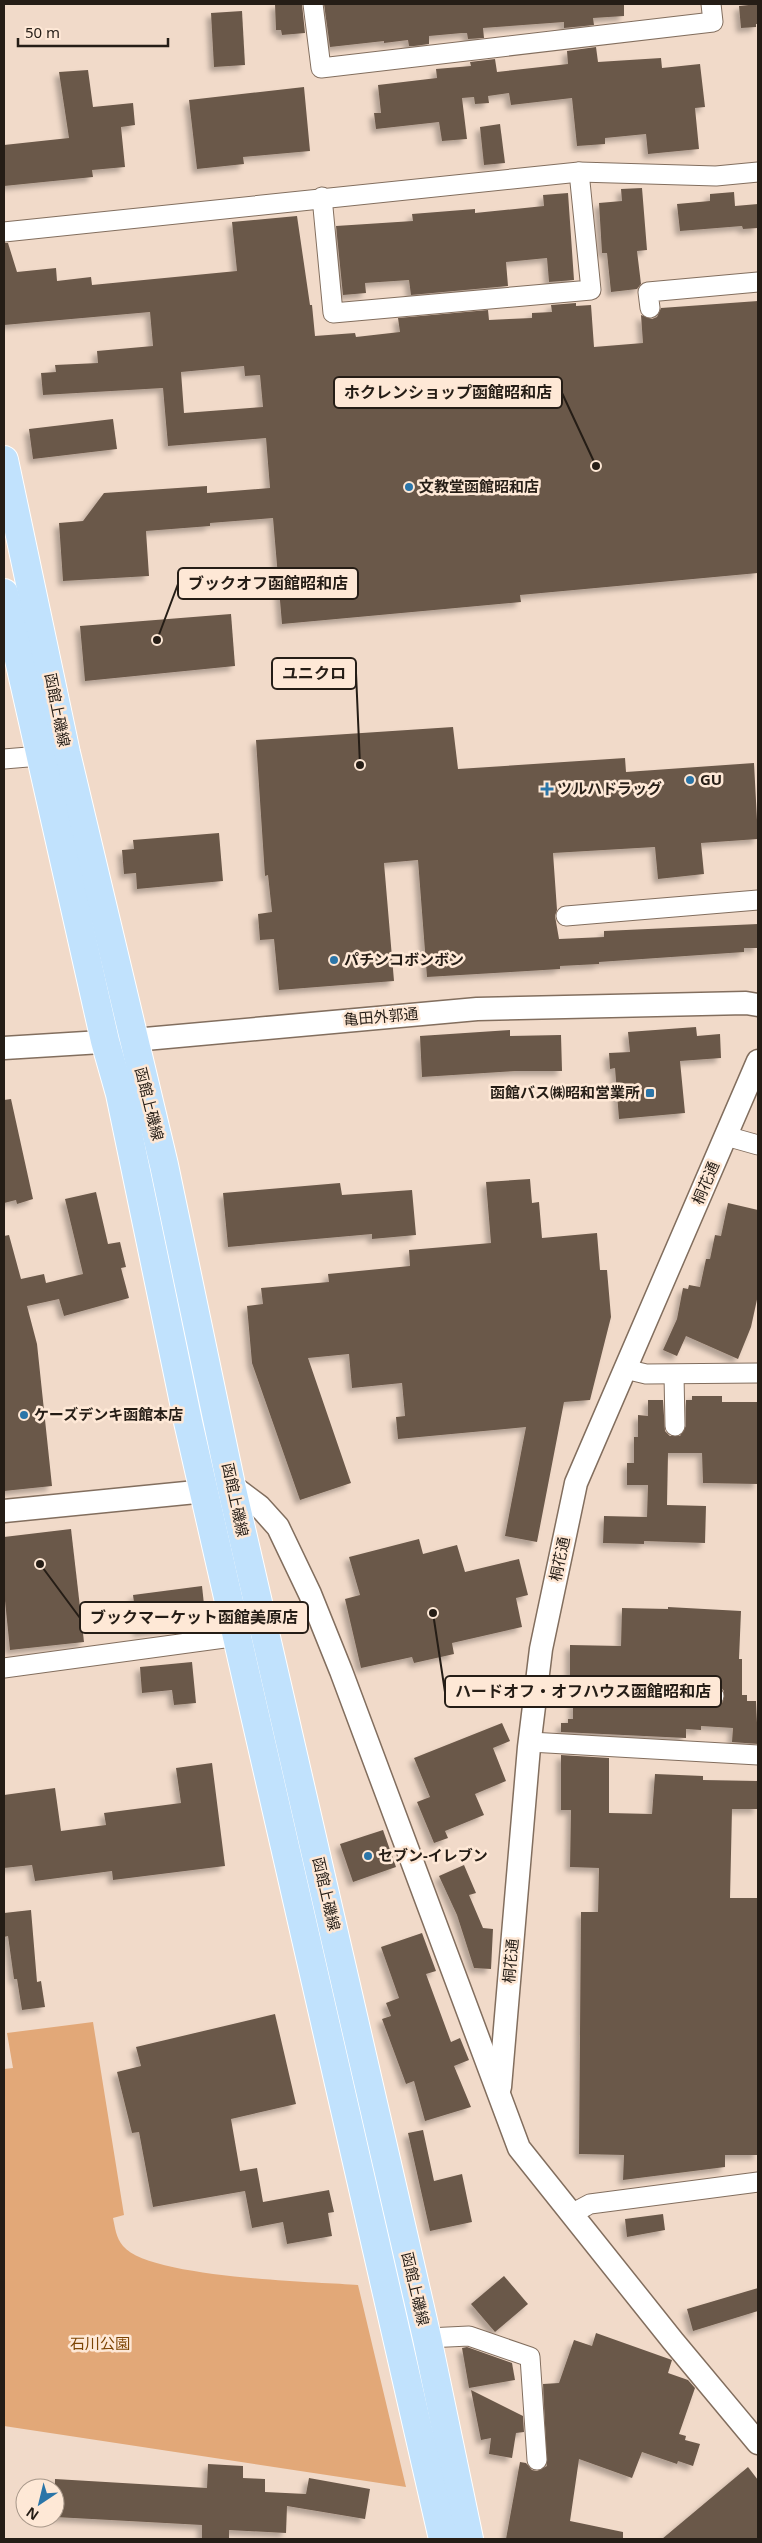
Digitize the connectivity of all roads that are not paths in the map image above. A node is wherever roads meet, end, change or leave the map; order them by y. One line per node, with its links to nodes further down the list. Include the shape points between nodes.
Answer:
1 (313, 4): 2 (street, via 321,68 713,22)
2 (711, 4)
3 (579, 172): 4 (street, via 716,176); 5 (street); 5 (street, via 591,290 333,313)
4 (758, 172)
5 (322, 197): 6 (street)
6 (4, 232)
7 (758, 282): 8 (street, via 648,292)
8 (650, 308)
9 (4, 460): 11 (main road, 函館上磯線)
10 (4, 593): 12 (main road, 函館上磯線)
11 (66, 752): 12 (street); 17 (main road, 函館上磯線)
12 (39, 757): 13 (street); 18 (main road, 函館上磯線)
13 (4, 759)
14 (758, 900): 15 (street)
15 (566, 916)
16 (758, 1005): 17 (street, 亀田外郭通, via 477,1009)
17 (134, 1040): 18 (street, 亀田外郭通); 27 (main road, 函館上磯線, via 166,1175)
18 (105, 1041): 19 (street, 亀田外郭通); 27 (main road, 函館上磯線, via 120,1094 188,1422)
19 (4, 1048)
20 (758, 1061): 21 (street, 桐花通)
21 (726, 1136): 22 (street); 23 (street, 桐花通)
22 (758, 1145)
23 (625, 1369): 25 (street, via 646,1374); 31 (street, 桐花通, via 576,1483 541,1649)
24 (758, 1373): 25 (street)
25 (674, 1374): 26 (street)
26 (675, 1426)
27 (219, 1488): 28 (street); 29 (main road, 函館上磯線); 35 (street, via 259,1506 278,1527 310,1594); 38 (main road, 函館上磯線)
28 (4, 1511)
29 (238, 1636): 30 (street); 41 (main road, 函館上磯線)
30 (4, 1668)
31 (537, 1690): 32 (street); 33 (street, 桐花通)
32 (714, 1696)
33 (530, 1742): 34 (street); 35 (street, 桐花通)
34 (758, 1755)
35 (500, 2092): 37 (street, via 519,2148)
36 (758, 2182): 37 (street, via 590,2204)
37 (573, 2213): 39 (street)
38 (426, 2338): 40 (street, via 469,2336 530,2357); 42 (main road, 函館上磯線)
39 (758, 2443)
40 (537, 2460)
41 (443, 2539)
42 (469, 2539)

